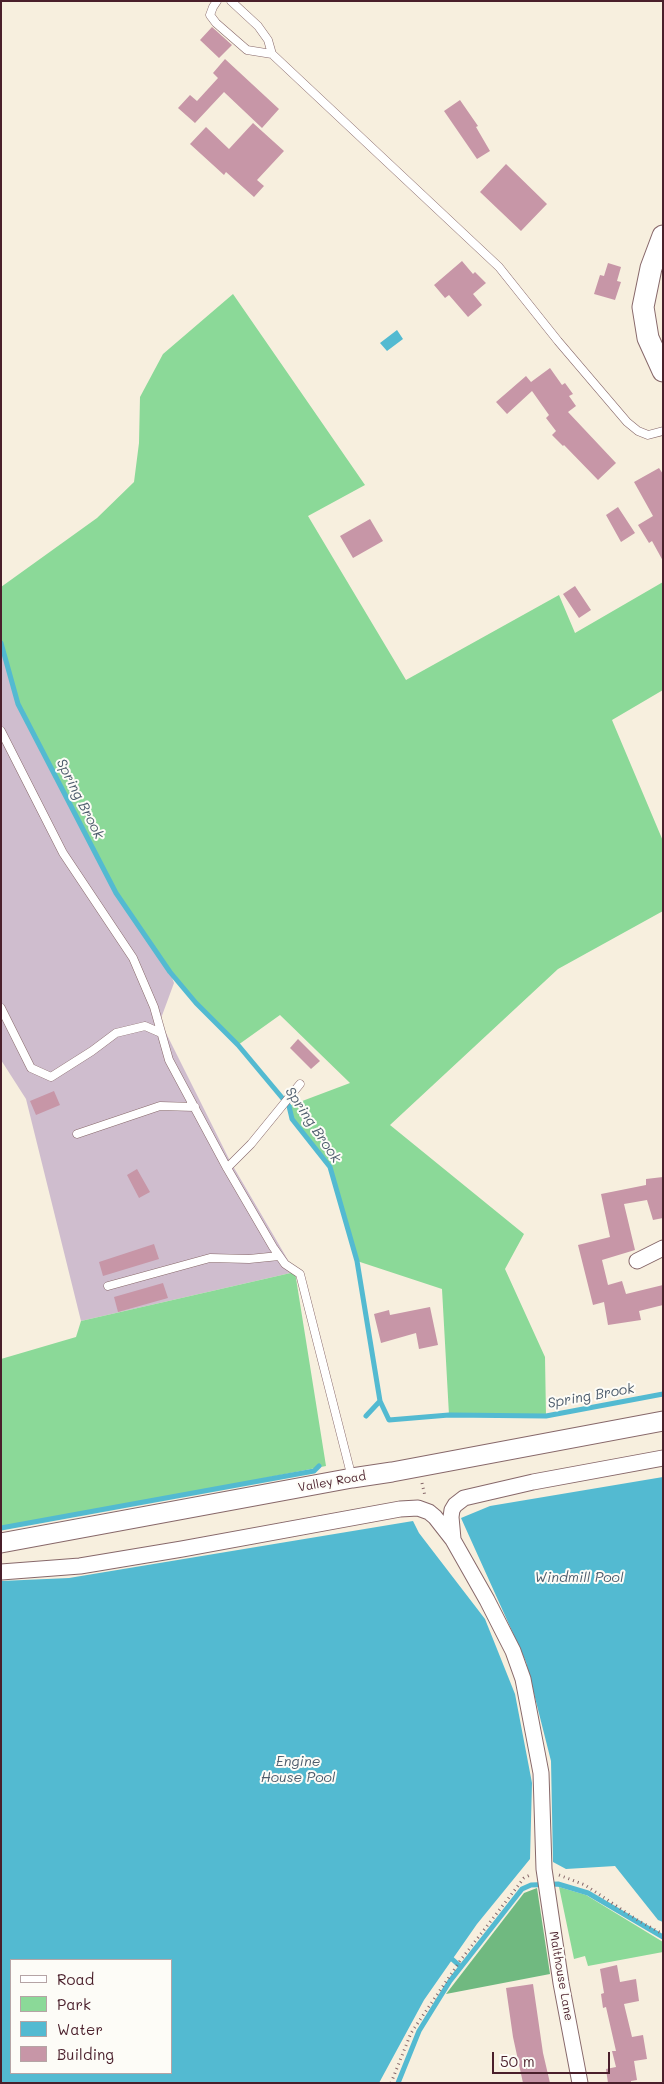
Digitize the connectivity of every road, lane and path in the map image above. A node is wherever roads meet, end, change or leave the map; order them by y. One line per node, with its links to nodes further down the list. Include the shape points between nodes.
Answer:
1 (217, 1): 3 (lane, via 210,15 216,23 247,50)
2 (231, 1): 3 (lane, via 258,26 268,40)
3 (272, 54): 6 (lane, via 499,267 627,422 648,435)
4 (663, 236): 5 (main road, via 651,268 643,307 648,338)
5 (663, 372)
6 (663, 431)
7 (1, 731): 9 (lane, via 63,853 133,958)
8 (1, 1008): 9 (lane, via 31,1068 50,1076 116,1033 145,1026)
9 (162, 1033): 11 (lane, via 169,1060)
10 (300, 1084): 13 (lane)
11 (195, 1106): 12 (lane, via 160,1106); 13 (lane)
12 (77, 1134)
13 (227, 1168): 15 (lane)
14 (663, 1248): 16 (street)
15 (279, 1256): 17 (lane, via 210,1258); 21 (lane, via 300,1274 305,1289)
16 (637, 1261)
17 (108, 1286)
18 (663, 1421): 20 (street, Valley Road)
19 (663, 1458): 23 (street, via 469,1496 452,1510)
20 (418, 1467): 21 (street, Valley Road); 22 (path)
21 (352, 1478): 24 (street, Valley Road)
22 (429, 1512): 23 (street); 25 (street, via 418,1508 400,1509 80,1566)
23 (453, 1540): 26 (street, Malthouse Lane, via 513,1651 523,1679 541,1773)
24 (1, 1543)
25 (1, 1572)
26 (544, 1869): 27 (path, via 586,1885); 28 (path, via 524,1878 456,1966 411,2033); 29 (street, Malthouse Lane)
27 (663, 1934)
28 (391, 2083)
29 (580, 2083)

